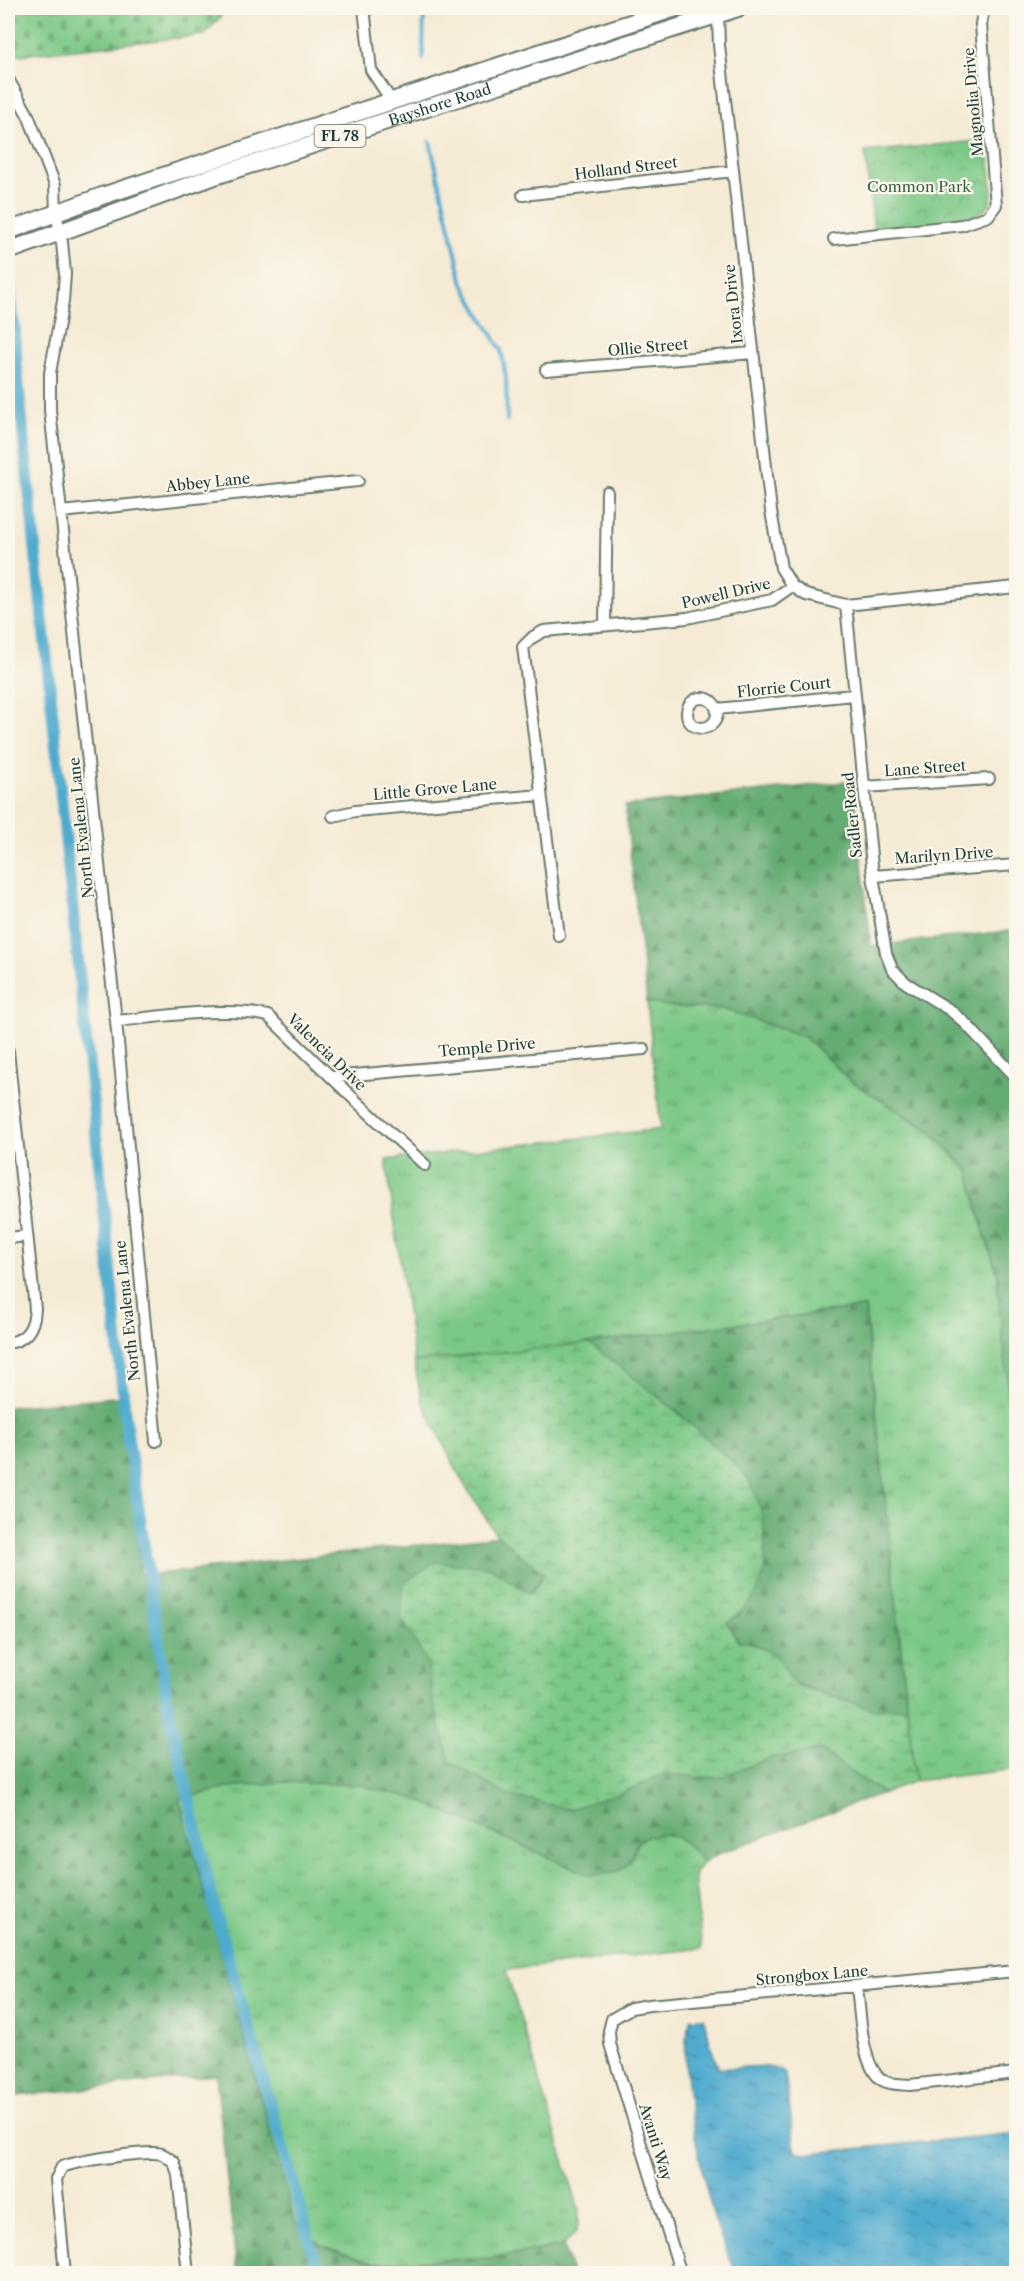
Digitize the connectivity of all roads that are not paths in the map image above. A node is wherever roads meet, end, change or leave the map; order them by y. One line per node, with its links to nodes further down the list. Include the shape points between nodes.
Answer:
1 (364, 8): 9 (street, via 371,70)
2 (676, 8): 9 (main road, Bayshore Road / FL 78)
3 (702, 8): 8 (main road, via 500,78)
4 (738, 8): 6 (main road, Bayshore Road / FL 78)
5 (984, 8): 15 (street, Magnolia Drive, via 981,30 996,205 988,216 962,225)
6 (722, 11): 8 (main road, Bayshore Road / FL 78); 10 (street, Ixora Drive)
7 (8, 79): 12 (street, North Evalena Lane, via 28,115 55,184)
8 (482, 91): 14 (main road, Bayshore Road / FL 78, via 212,177)
9 (391, 100): 12 (main road, Bayshore Road / FL 78)
10 (733, 171): 11 (street, Holland Street); 17 (street, Ixora Drive)
11 (523, 195)
12 (56, 213): 13 (main road, Bayshore Road / FL 78); 14 (street, North Evalena Lane)
13 (8, 231)
14 (60, 232): 16 (main road, Bayshore Road / FL 78); 21 (street, North Evalena Lane, via 64,292 50,373 50,410)
15 (834, 238)
16 (8, 251)
17 (753, 353): 18 (street, Ollie Street); 22 (street, Ixora Drive, via 777,552)
18 (546, 370)
19 (358, 481): 21 (street, Abbey Lane)
20 (607, 492): 25 (street)
21 (61, 512): 35 (street, North Evalena Lane)
22 (792, 586): 24 (street, Powell Drive, via 806,595); 25 (street, Powell Drive, via 771,600 713,613)
23 (1017, 587): 24 (street, Powell Drive)
24 (846, 604): 26 (street, Sadler Road)
25 (605, 625): 30 (street, Powell Drive, via 544,631 523,647)
26 (854, 695): 27 (street, Florrie Court); 29 (street, Sadler Road)
27 (717, 709)
28 (989, 779): 29 (street, Lane Street)
29 (864, 787): 33 (street, Sadler Road)
30 (541, 795): 31 (street, Little Grove Lane); 34 (street)
31 (333, 816)
32 (1017, 865): 33 (street, Marilyn Drive)
33 (873, 876): 39 (street, Sadler Road, via 882,939 892,969 964,1022)
34 (559, 936)
35 (116, 1021): 38 (street, Valencia Drive, via 228,1013 268,1016); 45 (street, North Evalena Lane)
36 (644, 1049): 38 (street, Temple Drive)
37 (8, 1051): 40 (street)
38 (332, 1077): 41 (street, Valencia Drive)
39 (1016, 1077)
40 (12, 1131): 42 (street)
41 (425, 1165)
42 (27, 1236): 43 (street); 44 (street, via 34,1323 27,1335)
43 (8, 1238)
44 (8, 1344)
45 (156, 1441)
46 (1017, 1971): 47 (street, Strongbox Lane)
47 (857, 1986): 48 (street, Strongbox Lane, via 649,2005 631,2008); 49 (street, via 866,2055 882,2080 910,2085)
48 (612, 2019): 52 (street, Avanti Way, via 610,2044)
49 (1017, 2073)
50 (65, 2274): 51 (street, via 56,2179 63,2167 74,2162 163,2154 174,2162 178,2175)
51 (188, 2274)
52 (681, 2274)

